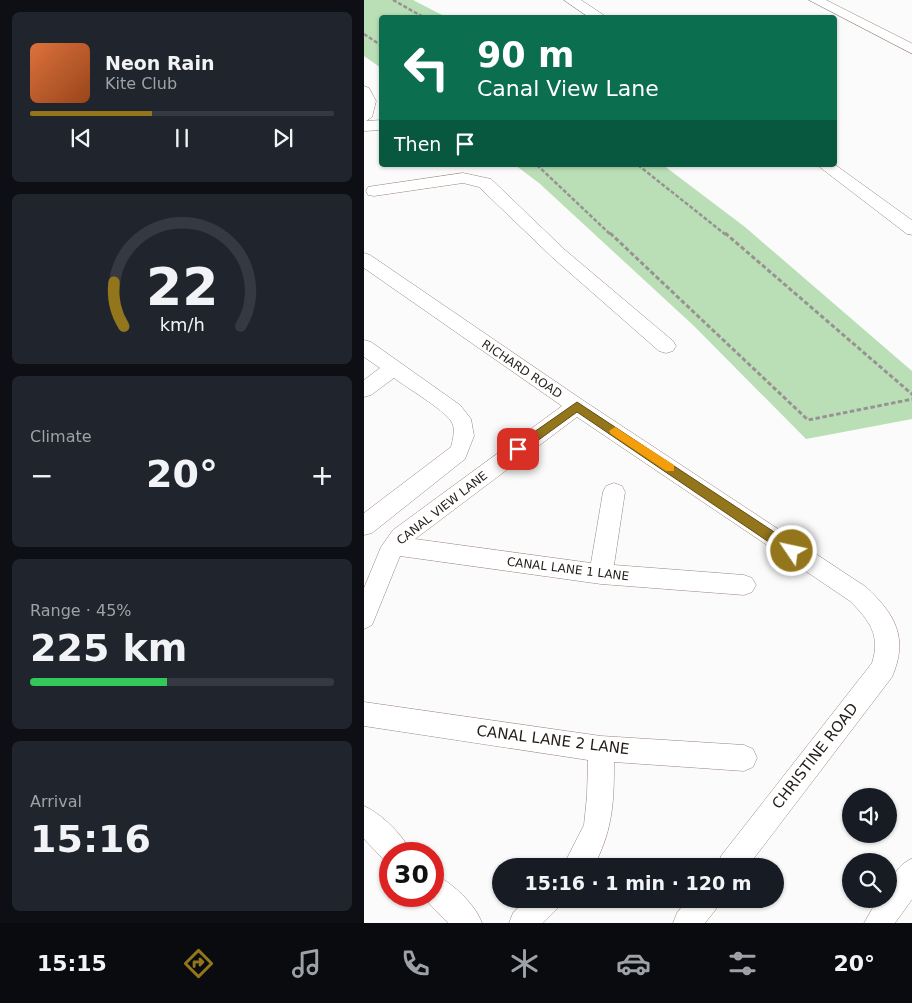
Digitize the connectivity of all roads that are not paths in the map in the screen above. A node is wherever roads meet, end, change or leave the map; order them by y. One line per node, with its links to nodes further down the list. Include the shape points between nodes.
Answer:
1 (570, 0): 3 (street)
2 (816, 0): 4 (street)
3 (596, 15)
4 (912, 50)
5 (364, 91): 6 (street, via 368,101)
6 (364, 117)
7 (379, 124): 8 (street)
8 (364, 126)
9 (828, 167): 12 (street)
10 (449, 172): 11 (street); 14 (street, via 493,188 559,254)
11 (374, 191)
12 (912, 230)
13 (364, 259): 18 (street, RICHARD ROAD)
14 (666, 346)
15 (364, 347): 16 (street)
16 (393, 369): 17 (street); 20 (street, via 461,416 464,427 461,449)
17 (364, 390)
18 (577, 406): 21 (street, CANAL VIEW LANE); 25 (street, RICHARD ROAD, via 858,594 882,620)
19 (614, 492): 22 (street)
20 (364, 526)
21 (393, 546): 22 (street, CANAL LANE 1 LANE); 24 (street, CANAL VIEW LANE)
22 (602, 574): 23 (street, CANAL LANE 1 LANE)
23 (744, 585)
24 (364, 618)
25 (889, 641): 32 (street, CHRISTINE ROAD, via 889,653 883,668)
26 (365, 718): 27 (street, CANAL LANE 2 LANE)
27 (601, 749): 28 (street, CANAL LANE 2 LANE); 31 (street, via 597,834)
28 (744, 758)
29 (364, 820): 30 (street)
30 (386, 842)
31 (584, 858)
32 (737, 858)
33 (912, 872): 40 (street)
34 (444, 899): 37 (street)
35 (538, 908): 38 (street)
36 (699, 908): 39 (street)
37 (468, 923)
38 (523, 923)
39 (687, 923)
40 (878, 923)

